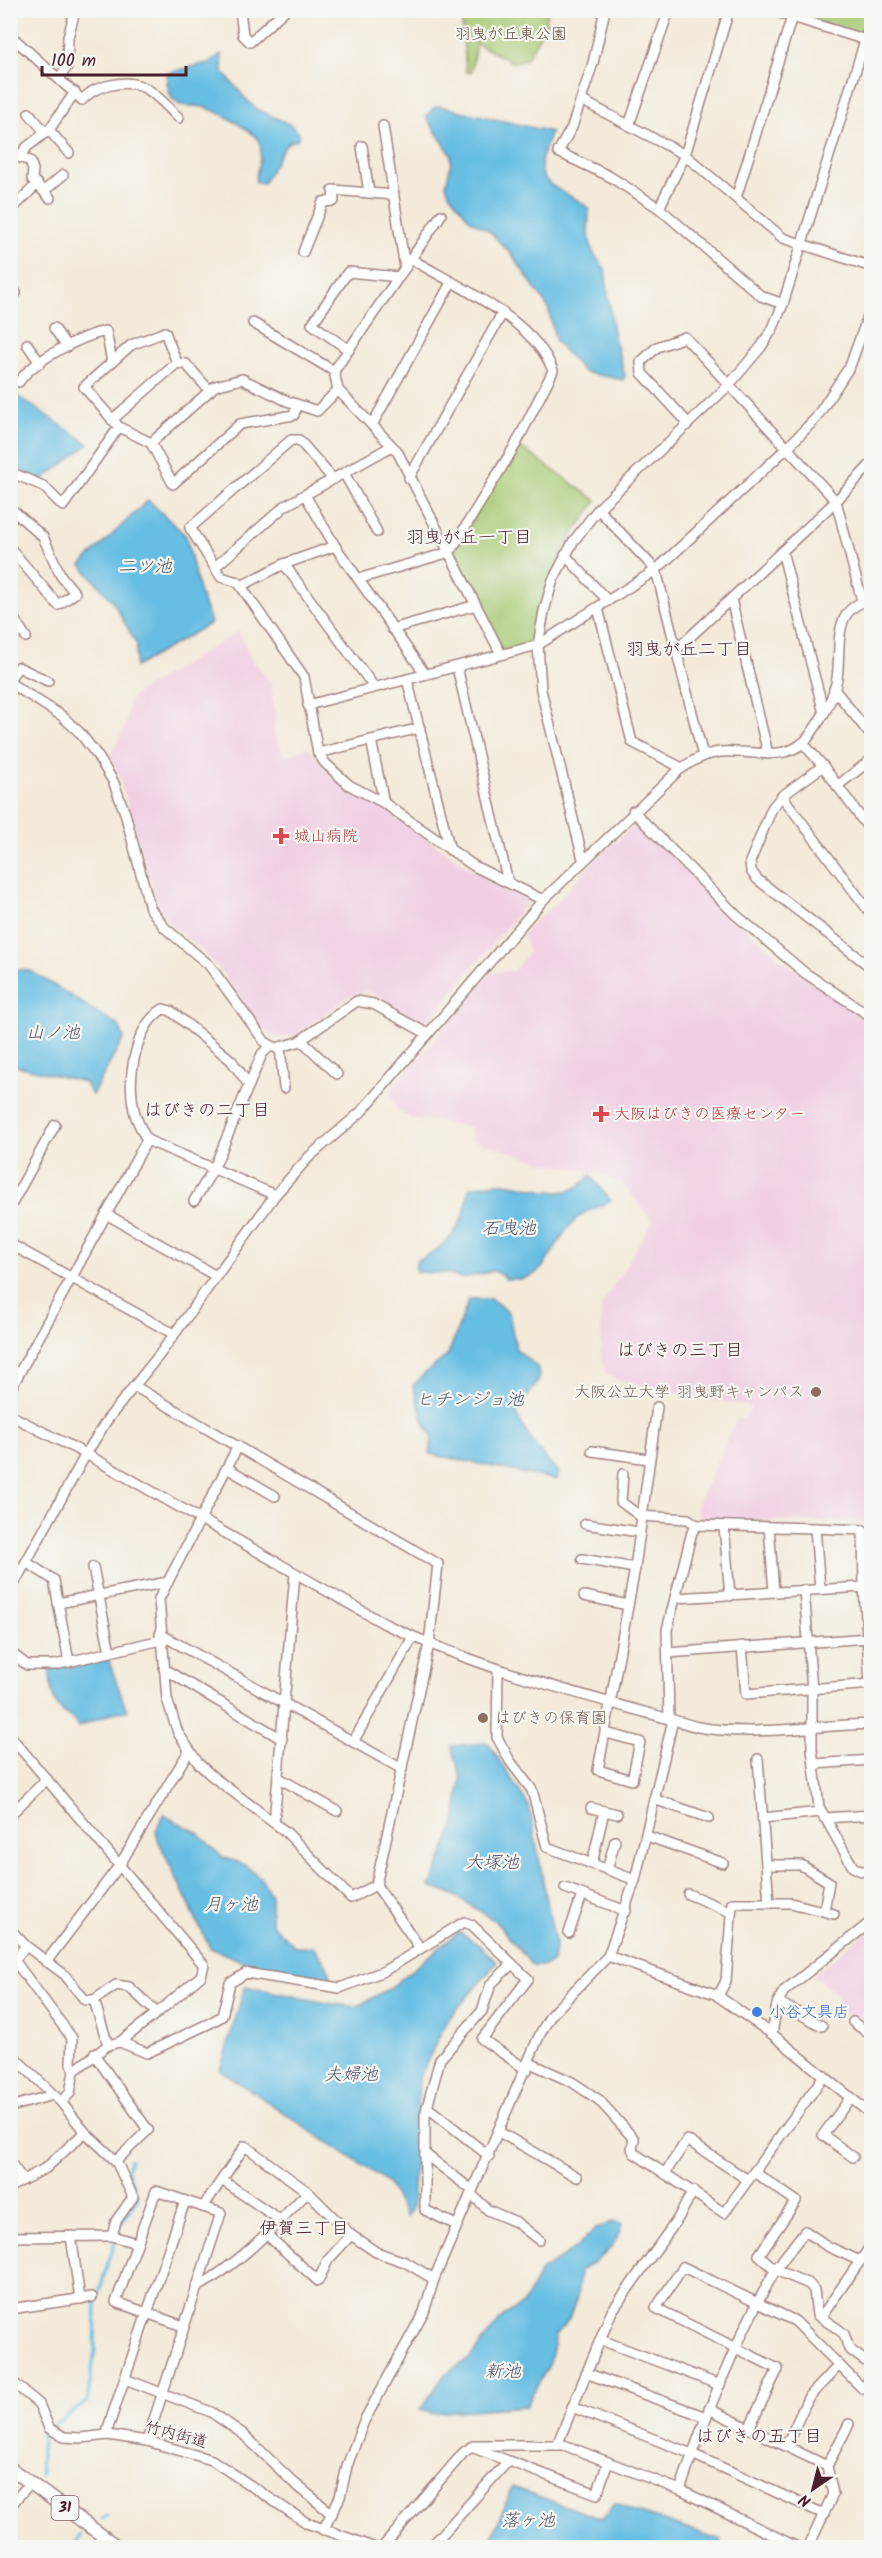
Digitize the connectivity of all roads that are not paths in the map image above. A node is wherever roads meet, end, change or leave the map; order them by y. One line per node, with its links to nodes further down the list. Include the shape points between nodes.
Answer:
1 (240, 10): 2 (street, via 243,35 250,42)
2 (285, 10)
3 (605, 10): 14 (street)
4 (669, 10): 17 (street)
5 (729, 10): 22 (street)
6 (770, 10): 8 (street)
7 (75, 11): 12 (street, via 68,37 68,67)
8 (793, 14): 11 (street); 28 (street)
9 (872, 18): 11 (street)
10 (10, 34): 12 (street)
11 (868, 41): 32 (street)
12 (59, 78): 13 (street)
13 (75, 92): 16 (street, via 82,100 93,89 128,82 138,84 147,87); 19 (street)
14 (580, 100): 17 (street); 30 (street, via 572,127 558,152 609,176)
15 (29, 112): 19 (street)
16 (179, 118)
17 (629, 125): 22 (street)
18 (383, 126): 27 (street)
19 (47, 131): 21 (street); 23 (street)
20 (362, 146): 26 (street)
21 (69, 153)
22 (685, 154): 28 (street); 30 (street)
23 (15, 156): 25 (street, via 30,161 32,179)
24 (63, 175): 25 (street)
25 (44, 191): 29 (street)
26 (369, 193): 27 (street); 33 (street, via 333,190 334,201 323,202)
27 (394, 195): 36 (street)
28 (736, 198): 32 (street, via 783,238)
29 (16, 206)
30 (659, 208): 41 (street, via 761,296)
31 (441, 216): 34 (street)
32 (801, 245): 35 (street); 41 (street)
33 (303, 252)
34 (411, 259): 36 (street); 38 (street)
35 (872, 267)
36 (405, 268): 37 (street)
37 (399, 277): 48 (street); 48 (street, via 348,272 312,324)
38 (452, 283): 43 (street); 60 (street)
39 (10, 284): 40 (street, via 16,293)
40 (10, 300)
41 (783, 304): 54 (street, via 774,328)
42 (872, 305): 63 (street, via 850,366 837,388 816,418)
43 (503, 312): 67 (street); 77 (street, via 543,352 553,371 516,444)
44 (253, 323): 52 (street)
45 (54, 328): 47 (street)
46 (27, 344): 50 (street)
47 (67, 347): 49 (street, via 89,334 106,331); 50 (street)
48 (349, 350): 52 (street)
49 (112, 362): 51 (street, via 131,345 165,332); 59 (street, via 84,387)
50 (40, 363): 53 (street, via 25,372)
51 (177, 363): 56 (street, via 186,364); 59 (street)
52 (334, 371): 55 (street)
53 (19, 382)
54 (729, 385): 58 (street); 58 (street, via 685,337 657,347 641,362 642,373); 63 (street)
55 (338, 390): 57 (street, via 317,411); 60 (street)
56 (210, 391): 57 (street, via 242,379); 61 (street)
57 (297, 405): 61 (street, via 294,415 240,424 173,484)
58 (688, 423): 71 (street)
59 (115, 424): 61 (street); 65 (street, via 63,506 43,486)
60 (372, 425): 62 (street)
61 (151, 443)
62 (392, 446): 66 (street); 67 (street)
63 (788, 447): 70 (street); 81 (street)
64 (872, 464): 70 (street)
65 (10, 472)
66 (344, 473): 68 (street); 73 (street)
67 (409, 478): 77 (street)
68 (333, 479): 69 (street); 80 (street, via 299,440 291,440 190,528)
69 (305, 495): 74 (street); 80 (street, via 285,506)
70 (836, 501): 76 (street); 85 (street)
71 (598, 509): 78 (street); 81 (street)
72 (10, 519): 75 (street, via 16,513 43,537 61,576 75,593 58,605)
73 (377, 532)
74 (335, 546): 79 (street); 82 (street)
75 (10, 549)
76 (782, 551): 84 (street); 104 (street)
77 (450, 552): 82 (street); 87 (street)
78 (565, 555): 86 (street); 92 (street, via 547,600)
79 (284, 564): 83 (street); 101 (street)
80 (215, 567): 83 (street, via 221,577)
81 (656, 570): 86 (street); 93 (street)
82 (358, 579): 90 (street)
83 (241, 586): 103 (street, via 304,677)
84 (731, 599): 93 (street); 110 (street)
85 (867, 600): 102 (street, via 844,615)
86 (608, 601): 88 (street)
87 (476, 605): 90 (street); 94 (street)
88 (598, 608): 92 (street); 114 (street, via 632,742)
89 (10, 614): 91 (street)
90 (392, 629): 96 (street)
91 (26, 637)
92 (538, 645): 94 (street); 121 (street, via 541,690)
93 (676, 650): 111 (street)
94 (501, 654): 95 (street)
95 (457, 667): 96 (street); 122 (street)
96 (425, 674): 98 (street)
97 (10, 678): 99 (street, via 18,668)
98 (407, 679): 101 (street); 105 (street)
99 (48, 681)
100 (10, 683): 130 (street, via 62,716 97,755 113,781 125,813 156,920 209,965 258,1035)
101 (374, 687): 103 (street)
102 (834, 689): 104 (street); 106 (street)
103 (308, 705): 109 (street)
104 (824, 713): 108 (street)
105 (420, 728): 107 (street); 120 (street)
106 (872, 737)
107 (371, 740): 109 (street); 117 (street)
108 (803, 743): 110 (street, via 783,753); 113 (street)
109 (318, 753): 117 (street, via 349,785)
110 (768, 754): 111 (street, via 732,752)
111 (703, 756): 114 (street)
112 (872, 759): 115 (street)
113 (823, 766): 115 (street); 116 (street)
114 (682, 768): 118 (street)
115 (837, 786): 119 (street)
116 (782, 796): 124 (street); 126 (street, via 772,808 750,862 751,871)
117 (384, 802): 120 (street)
118 (633, 811): 121 (street); 127 (street, via 736,915 805,973)
119 (872, 833)
120 (450, 850): 122 (street)
121 (583, 859): 123 (street)
122 (508, 882): 123 (street)
123 (543, 900): 128 (street)
124 (868, 904): 125 (street)
125 (872, 915)
126 (872, 968)
127 (872, 1017)
128 (428, 1034): 129 (street, via 373,1004 357,1001); 137 (street, via 361,1112 309,1157)
129 (301, 1040): 130 (street); 131 (street)
130 (275, 1046): 132 (street, via 262,1054); 133 (street)
131 (337, 1074)
132 (249, 1085): 135 (street, via 231,1060 186,1021 163,1009 156,1013 133,1057 134,1111); 136 (street)
133 (284, 1088)
134 (55, 1125): 139 (street)
135 (147, 1140): 136 (street); 140 (street)
136 (214, 1168): 137 (street); 138 (street)
137 (275, 1195): 142 (street)
138 (194, 1201)
139 (10, 1207)
140 (106, 1215): 142 (street); 143 (street)
141 (10, 1244): 143 (street)
142 (216, 1276): 144 (street)
143 (71, 1277): 144 (street); 146 (street)
144 (174, 1334): 145 (street)
145 (134, 1386): 149 (street); 151 (street)
146 (10, 1390)
147 (657, 1407): 152 (street)
148 (10, 1415): 151 (street)
149 (238, 1446): 153 (street); 186 (street, via 438,1564)
150 (592, 1451): 152 (street)
151 (86, 1454): 157 (street); 165 (street)
152 (649, 1459): 156 (street)
153 (227, 1468): 155 (street); 157 (street)
154 (623, 1474): 156 (street, via 621,1502)
155 (275, 1496)
156 (640, 1516): 159 (street, via 688,1520); 163 (street)
157 (200, 1519): 169 (street); 170 (street)
158 (585, 1524): 163 (street)
159 (697, 1525): 160 (street); 179 (street)
160 (724, 1526): 161 (street); 178 (street)
161 (769, 1527): 162 (street); 175 (street)
162 (815, 1528): 171 (street, via 863,1530); 172 (street)
163 (639, 1532): 167 (street)
164 (582, 1558): 167 (street)
165 (26, 1562): 168 (street); 180 (street, via 54,1580)
166 (93, 1567): 176 (street)
167 (635, 1568): 181 (street)
168 (15, 1574): 174 (street)
169 (295, 1574): 183 (street); 197 (street)
170 (168, 1582): 176 (street); 182 (street, via 159,1599)
171 (864, 1587): 172 (street); 184 (street)
172 (820, 1589): 173 (street)
173 (804, 1590): 175 (street); 185 (street)
174 (10, 1591)
175 (774, 1592): 178 (street)
176 (99, 1595): 180 (street); 189 (street)
177 (584, 1596): 181 (street)
178 (730, 1596): 179 (street)
179 (675, 1598): 190 (street, via 667,1630)
180 (58, 1603): 191 (street)
181 (628, 1605): 196 (street)
182 (161, 1637): 189 (street); 192 (street); 197 (street)
183 (412, 1637): 186 (street); 204 (street)
184 (868, 1638): 185 (street); 194 (street)
185 (807, 1642): 187 (street); 195 (street)
186 (429, 1644): 193 (street); 209 (street)
187 (742, 1647): 190 (street); 195 (street, via 746,1694)
188 (10, 1652): 191 (street, via 27,1665)
189 (110, 1652): 191 (street)
190 (668, 1653): 198 (street)
191 (69, 1662)
192 (164, 1668): 203 (street); 205 (street, via 167,1699 178,1733)
193 (498, 1670): 196 (street); 226 (street, via 497,1737 532,1790 547,1847)
194 (871, 1684): 195 (street)
195 (812, 1690): 200 (street)
196 (612, 1702): 198 (street); 201 (street)
197 (286, 1704): 203 (street); 204 (street)
198 (671, 1719): 200 (street, via 718,1730); 212 (street)
199 (872, 1724): 200 (street)
200 (812, 1727): 208 (street)
201 (606, 1733): 201 (street, via 598,1770 632,1780 640,1742)
202 (10, 1736): 211 (street)
203 (282, 1739): 210 (street)
204 (353, 1742): 209 (street)
205 (189, 1751): 222 (street, via 212,1776); 228 (street)
206 (758, 1759): 221 (street)
207 (872, 1760): 208 (street)
208 (814, 1764): 218 (street)
209 (402, 1769): 232 (street)
210 (279, 1778): 214 (street); 222 (street)
211 (47, 1779): 217 (street); 228 (street)
212 (654, 1799): 220 (street); 223 (street)
213 (591, 1808): 215 (street)
214 (337, 1810)
215 (604, 1811): 216 (street); 226 (street)
216 (617, 1814)
217 (10, 1815)
218 (822, 1815): 219 (street); 221 (street); 230 (street, via 853,1868)
219 (872, 1815)
220 (709, 1818)
221 (763, 1818): 227 (street)
222 (274, 1823): 232 (street, via 351,1898)
223 (647, 1836): 225 (street); 231 (street)
224 (615, 1841): 229 (street)
225 (723, 1863)
226 (592, 1864): 229 (street)
227 (766, 1865): 236 (street); 238 (street, via 801,1865 829,1882)
228 (119, 1866): 247 (street); 252 (street, via 204,1965 201,1976)
229 (607, 1870): 231 (street)
230 (872, 1871)
231 (635, 1880): 237 (street)
232 (376, 1885): 245 (street)
233 (565, 1887): 234 (street)
234 (582, 1894): 237 (street); 243 (street)
235 (688, 1894): 239 (street)
236 (769, 1903): 238 (street, via 791,1903); 239 (street, via 732,1903)
237 (626, 1911): 246 (street)
238 (824, 1911): 240 (street)
239 (731, 1912): 249 (street, via 726,1981)
240 (834, 1914)
241 (872, 1921): 251 (street, via 795,1981)
242 (10, 1929): 244 (street)
243 (569, 1933)
244 (26, 1946): 247 (street); 262 (street, via 14,1960 72,2038)
245 (420, 1948): 248 (street, via 464,1922 472,1925); 257 (street, via 384,1971 340,1988 246,1973 230,1983 222,2016 212,2022 147,2053)
246 (608, 1956): 249 (street); 261 (street, via 551,2015)
247 (46, 1962): 250 (street, via 65,1975 85,2000)
248 (512, 1964): 261 (street, via 528,1979 482,2039); 268 (street, via 491,1984 482,2011 440,2059)
249 (718, 1996): 255 (street)
250 (94, 2000): 252 (street, via 116,1985 129,1987); 258 (street)
251 (778, 2002): 254 (street); 255 (street)
252 (157, 2013): 257 (street)
253 (853, 2022): 256 (street)
254 (822, 2026)
255 (772, 2034): 263 (street)
256 (872, 2036)
257 (120, 2042): 258 (street)
258 (108, 2045): 260 (street)
259 (10, 2053): 264 (street)
260 (94, 2054): 262 (street); 275 (street, via 148,2130)
261 (528, 2066): 271 (street); 277 (street, via 572,2082 599,2100 633,2139 634,2153)
262 (74, 2071): 266 (street, via 70,2093)
263 (824, 2076): 265 (street); 278 (street)
264 (53, 2095): 266 (street); 267 (street)
265 (851, 2097): 269 (street); 274 (street, via 823,2135)
266 (61, 2102): 270 (street)
267 (10, 2107)
268 (427, 2107): 272 (street); 273 (street)
269 (872, 2115)
270 (85, 2132): 275 (street); 280 (street, via 46,2168)
271 (499, 2132): 273 (street); 279 (street)
272 (425, 2154): 284 (street); 289 (street, via 425,2210)
273 (489, 2156): 284 (street)
274 (854, 2157)
275 (116, 2161): 293 (street, via 133,2197 116,2221)
276 (10, 2162): 280 (street)
277 (665, 2173): 278 (street, via 687,2140); 285 (street)
278 (751, 2176): 285 (street, via 724,2213); 299 (street, via 796,2201 759,2255)
279 (577, 2177)
280 (23, 2180): 282 (street)
281 (222, 2180): 283 (street, via 245,2146); 287 (street); 288 (street)
282 (10, 2187)
283 (308, 2192): 288 (street); 291 (street)
284 (471, 2192): 289 (street); 295 (street, via 488,2210 516,2222)
285 (693, 2192): 309 (street, via 612,2311)
286 (185, 2201): 287 (street); 296 (street, via 156,2191); 306 (street)
287 (203, 2207): 301 (street, via 221,2213)
288 (280, 2220): 290 (street)
289 (456, 2225): 300 (street)
290 (266, 2234): 291 (street, via 318,2281 328,2260); 301 (street, via 225,2272)
291 (351, 2235): 300 (street, via 376,2252)
292 (71, 2236): 293 (street); 294 (street); 303 (street)
293 (112, 2236): 296 (street)
294 (10, 2237)
295 (539, 2240)
296 (136, 2243): 306 (street, via 116,2302)
297 (872, 2244): 298 (street)
298 (860, 2261): 299 (street, via 805,2231); 307 (street)
299 (776, 2270): 304 (street); 307 (street, via 814,2290 815,2310)
300 (435, 2279): 336 (street, via 424,2312 364,2421)
301 (196, 2288): 308 (street)
302 (92, 2297): 303 (street)
303 (80, 2299): 305 (street)
304 (759, 2304): 310 (street); 310 (street, via 683,2267 656,2308); 311 (street, via 795,2321)
305 (10, 2309)
306 (147, 2313): 308 (street); 315 (street)
307 (821, 2317): 312 (street, via 843,2334 856,2356)
308 (183, 2326): 318 (street)
309 (601, 2340): 313 (street); 317 (street)
310 (737, 2348): 317 (street); 322 (street, via 778,2369)
311 (839, 2365): 314 (street, via 862,2389); 326 (street, via 808,2398)
312 (872, 2366)
313 (586, 2373): 319 (street); 320 (street)
314 (872, 2376)
315 (124, 2379): 318 (street); 323 (street)
316 (10, 2380): 323 (street, 竹内街道, via 39,2403 49,2428 64,2437)
317 (720, 2385): 320 (street)
318 (161, 2393): 324 (street); 336 (street, via 211,2412 243,2434)
319 (572, 2408): 325 (street); 328 (street)
320 (707, 2413): 322 (street); 328 (street)
321 (849, 2424): 331 (street)
322 (749, 2428): 326 (street)
323 (108, 2435): 324 (street, 竹内街道)
324 (147, 2441): 338 (street, 竹内街道, via 212,2460)
325 (557, 2445): 327 (street); 330 (street)
326 (786, 2446): 331 (street)
327 (471, 2447): 329 (street); 341 (street)
328 (692, 2454): 334 (street); 337 (street)
329 (508, 2461): 330 (street, via 597,2494); 342 (street)
330 (608, 2462): 334 (street)
331 (827, 2466): 337 (street, via 833,2494)
332 (10, 2468): 333 (main road, 31)
333 (30, 2483): 335 (street); 339 (main road, 31)
334 (680, 2490): 343 (street)
335 (10, 2506)
336 (332, 2514): 338 (street)
337 (824, 2514): 344 (street)
338 (323, 2530): 340 (street, 竹内街道)
339 (119, 2547)
340 (375, 2547)
341 (382, 2547)
342 (430, 2547)
343 (800, 2547)
344 (808, 2547)

